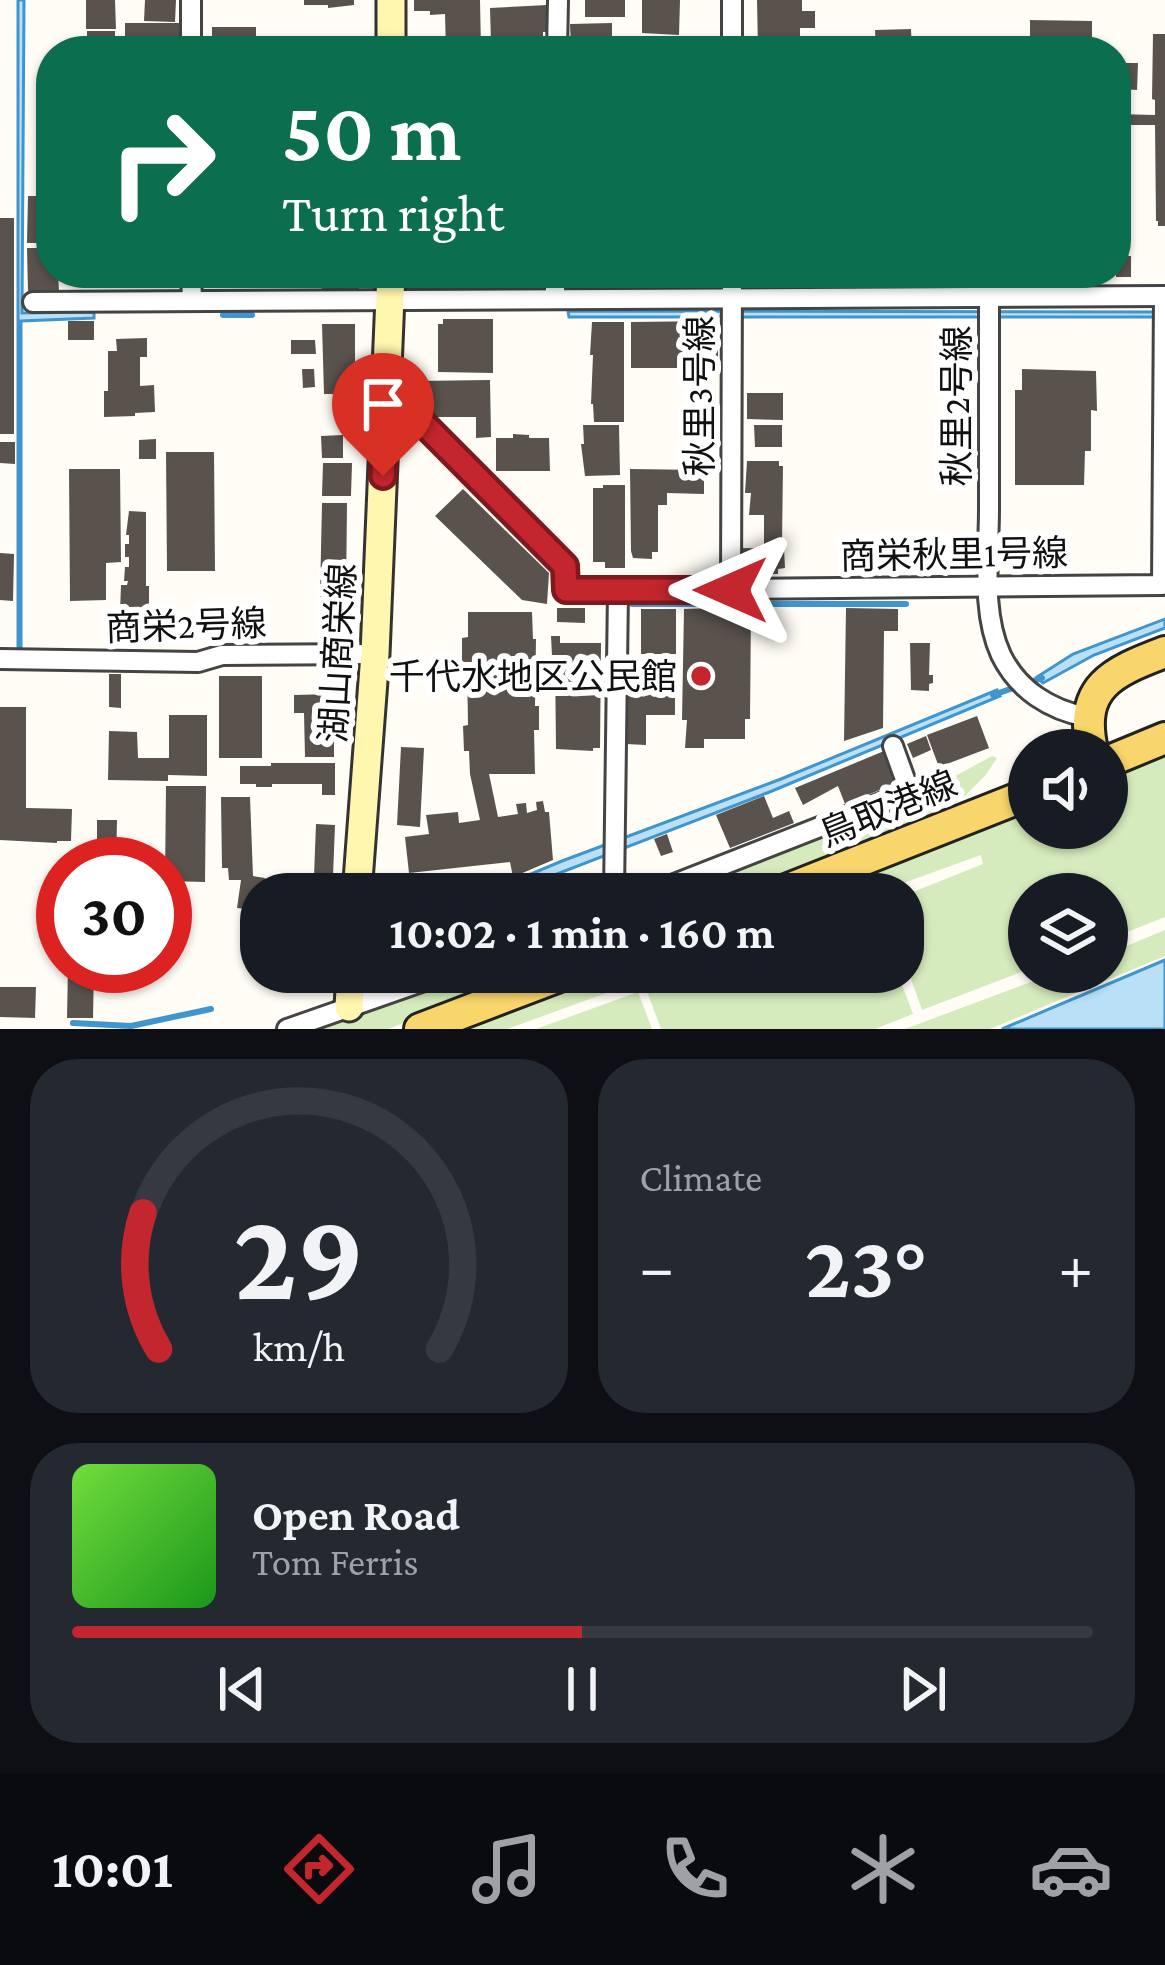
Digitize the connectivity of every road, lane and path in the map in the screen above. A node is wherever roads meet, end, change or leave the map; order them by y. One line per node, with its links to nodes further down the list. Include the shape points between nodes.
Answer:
1 (191, 0): 5 (street)
2 (391, 0): 6 (street)
3 (558, 0): 7 (street)
4 (732, 0): 8 (street)
5 (191, 36)
6 (391, 36)
7 (557, 36)
8 (732, 36)
9 (191, 288): 19 (street)
10 (364, 288): 19 (street)
11 (391, 288): 21 (street, 湖山商栄線)
12 (418, 288): 17 (street)
13 (555, 288): 17 (street)
14 (732, 288): 18 (street, 秋里3号線)
15 (1164, 296): 16 (street); 22 (street, 商栄秋里1号線, via 1162,585)
16 (989, 297): 18 (street); 22 (street, 秋里2号線)
17 (555, 298): 18 (street)
18 (732, 298): 24 (street, 秋里3号線)
19 (191, 301): 20 (street)
20 (32, 302)
21 (387, 387): 23 (street, 商栄秋里1号線, via 565,566 566,590); 26 (street, 湖山商栄線)
22 (989, 587): 24 (street, 商栄秋里1号線); 28 (street, 秋里2号線, via 996,640 1014,674 1056,709)
23 (618, 590): 24 (street, 商栄秋里1号線); 35 (street)
24 (731, 590)
25 (1165, 652): 28 (main road, via 1101,687)
26 (375, 654): 27 (street, 商栄2号線, via 198,662); 34 (street, 湖山商栄線)
27 (0, 658)
28 (1087, 717): 29 (main road)
29 (1089, 729)
30 (1165, 738): 32 (main road)
31 (893, 746): 36 (street, via 906,782 896,797)
32 (1128, 753)
33 (1008, 802): 37 (main road, 鳥取港線)
34 (359, 873)
35 (615, 873)
36 (702, 873)
37 (829, 873)
38 (350, 993): 41 (street)
39 (389, 993): 41 (street)
40 (515, 993): 43 (main road)
41 (349, 1007): 42 (street)
42 (287, 1029)
43 (420, 1029)

